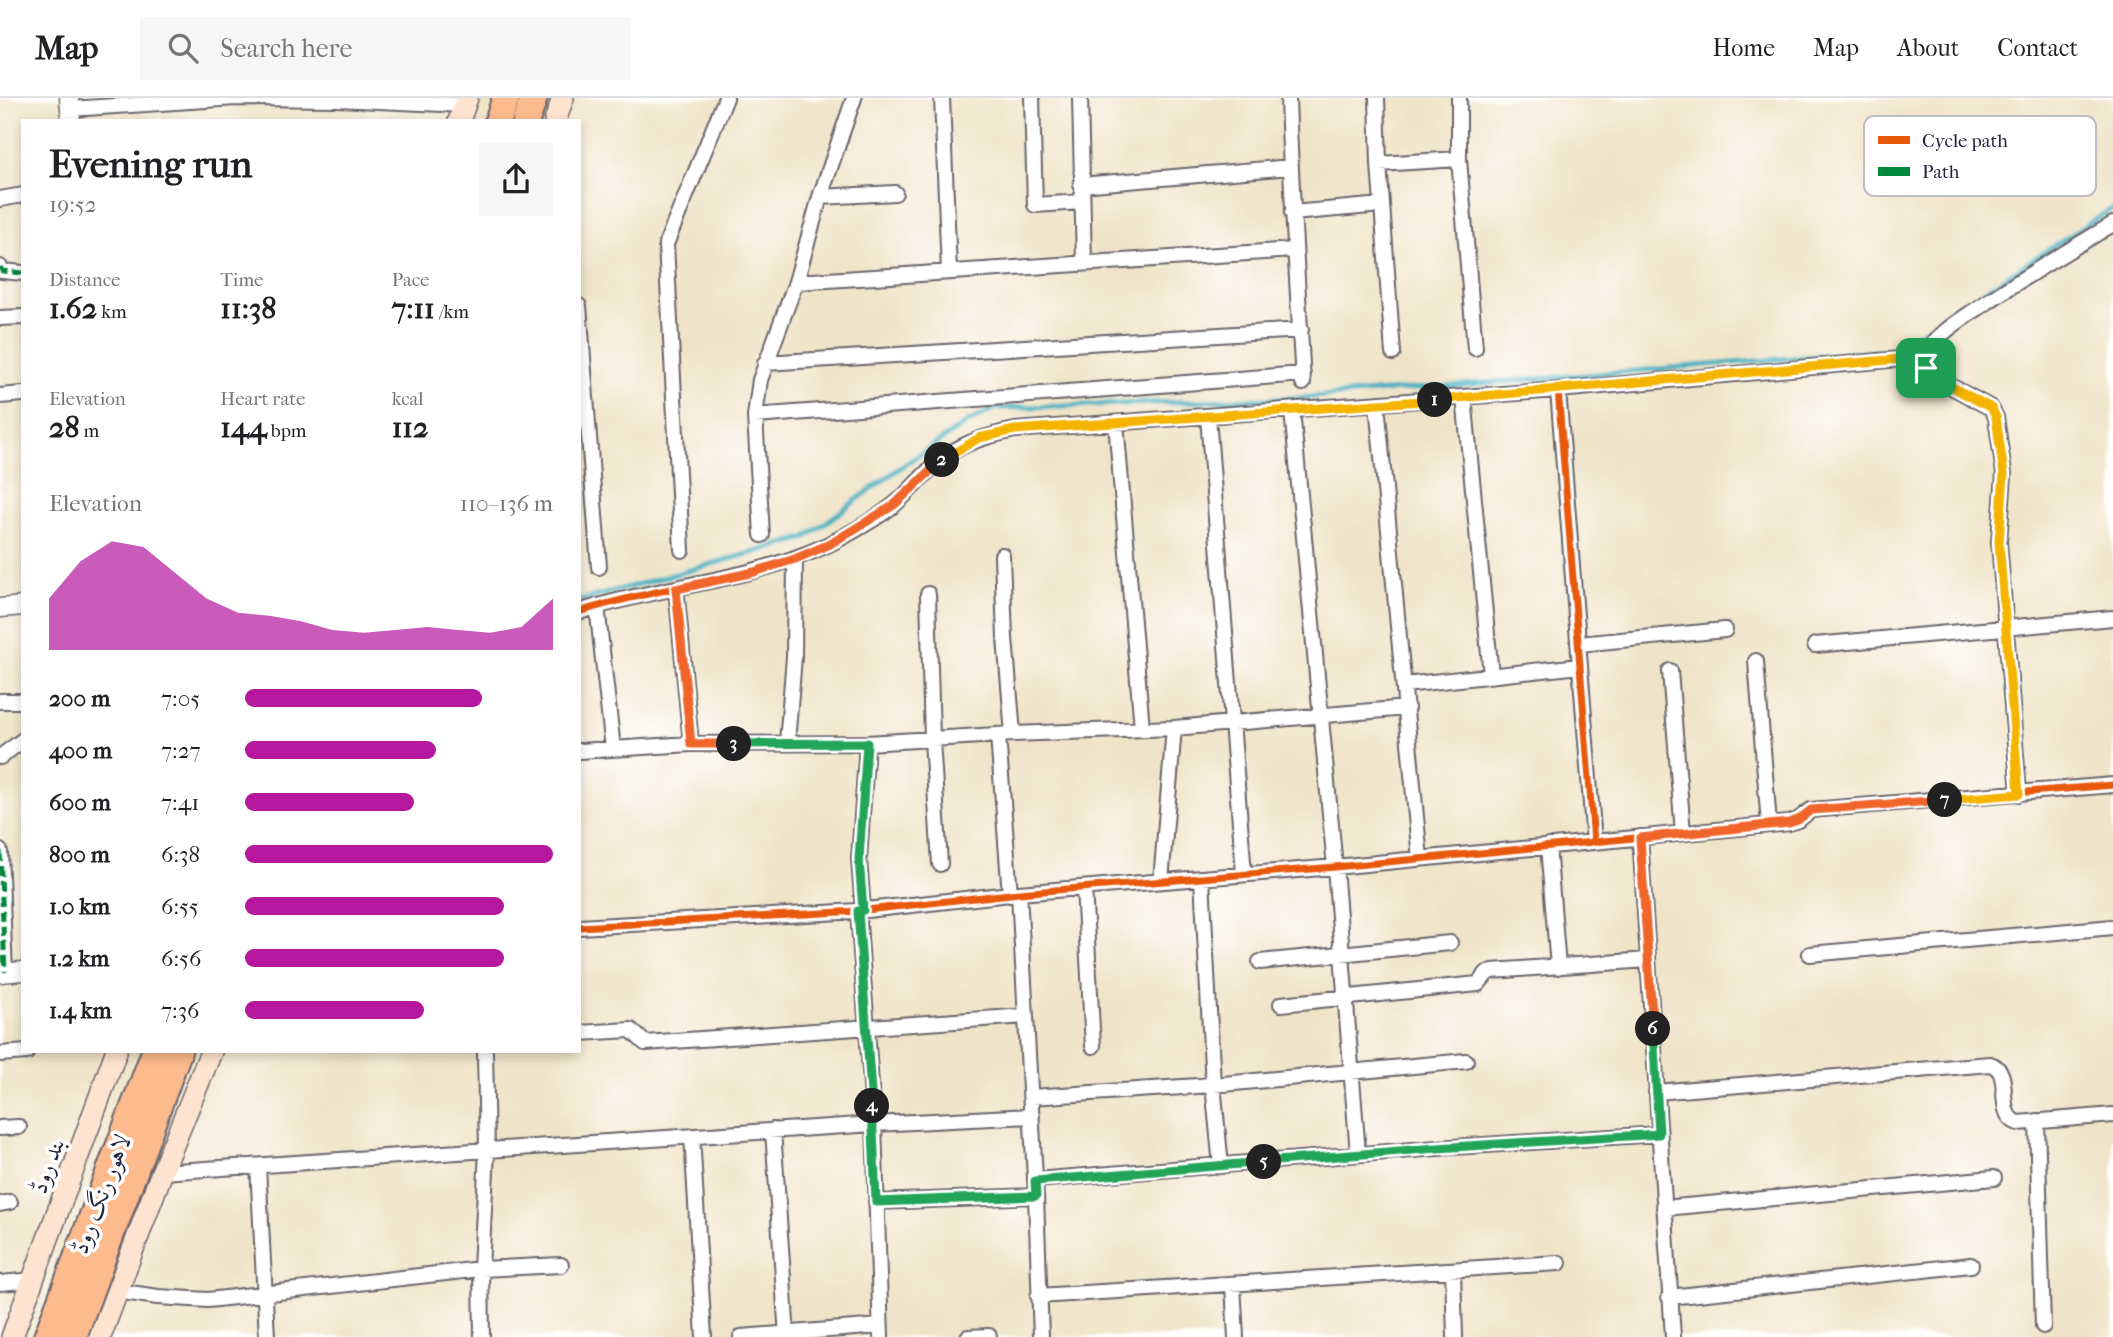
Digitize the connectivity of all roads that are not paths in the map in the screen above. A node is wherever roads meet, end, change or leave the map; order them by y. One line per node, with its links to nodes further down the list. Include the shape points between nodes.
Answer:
1 (506, 98): 14 (highway)
2 (534, 98): 15 (highway)
3 (563, 98): 16 (main road)
4 (726, 98): 53 (street, via 666,244)
5 (855, 98): 23 (street)
6 (942, 98): 32 (street)
7 (1032, 98): 25 (street, via 1035,205)
8 (1080, 98): 20 (street)
9 (1288, 98): 19 (street)
10 (1377, 98): 18 (street)
11 (1459, 98): 17 (street)
12 (464, 108): 13 (street, via 236,98)
13 (70, 109)
14 (499, 119)
15 (527, 119)
16 (556, 119)
17 (1460, 159): 18 (street); 39 (street)
18 (1379, 164): 26 (street)
19 (1290, 167): 20 (street); 27 (street)
20 (1081, 185): 25 (street)
21 (895, 192): 23 (street)
22 (21, 195): 24 (street)
23 (820, 197): 34 (street)
24 (0, 198)
25 (1082, 202): 30 (street)
26 (1382, 205): 27 (street); 40 (street)
27 (1292, 213): 29 (street)
28 (2113, 224): 41 (street, via 1944,331)
29 (1294, 250): 30 (street); 37 (street)
30 (1084, 263): 32 (street)
31 (0, 267): 33 (street)
32 (949, 272): 34 (street)
33 (21, 273)
34 (796, 282): 42 (street)
35 (21, 317): 36 (street)
36 (0, 318)
37 (1301, 330): 42 (street); 49 (street, via 1303,379)
38 (581, 332): 56 (street)
39 (1475, 348)
40 (1393, 353)
41 (1923, 357): 43 (street); 64 (street, via 1932,376 1991,408 1996,417 2004,474 1999,542)
42 (765, 363): 49 (street)
43 (1559, 390): 46 (street); 66 (street)
44 (21, 394): 45 (street)
45 (0, 396)
46 (1464, 397): 47 (street); 71 (street)
47 (1377, 404): 48 (street); 72 (street)
48 (1292, 411): 50 (street); 76 (street)
49 (755, 416): 52 (street)
50 (1208, 417): 51 (street); 77 (street)
51 (1116, 423): 55 (street, via 1015,430 979,438 946,456 894,505 830,544); 78 (street)
52 (762, 535)
53 (682, 550)
54 (1002, 555): 80 (street)
55 (795, 559): 57 (street); 84 (street)
56 (599, 567)
57 (676, 589): 60 (street); 86 (street)
58 (928, 594): 82 (street)
59 (21, 606): 61 (street)
60 (597, 606): 62 (street); 87 (street)
61 (0, 608)
62 (581, 611)
63 (2113, 618): 64 (street)
64 (2004, 628): 67 (street); 91 (street)
65 (1725, 630): 66 (street)
66 (1578, 644): 69 (street)
67 (1815, 645)
68 (1756, 661): 92 (street)
69 (1580, 666): 71 (street); 95 (street)
70 (1670, 671): 93 (street)
71 (1491, 675): 72 (street)
72 (1404, 685): 75 (street)
73 (0, 701): 74 (street)
74 (21, 701)
75 (1406, 708): 76 (street); 98 (street)
76 (1319, 717): 77 (street); 100 (street)
77 (1231, 724): 79 (street); 101 (street)
78 (1142, 728): 79 (street); 80 (street)
79 (1174, 728): 103 (street)
80 (1013, 734): 81 (street)
81 (998, 735): 82 (street); 105 (street)
82 (932, 740): 85 (street); 99 (street)
83 (21, 741): 89 (street)
84 (787, 743): 85 (street); 86 (street)
85 (867, 743): 106 (street)
86 (691, 744): 87 (street)
87 (614, 749): 88 (street)
88 (581, 751)
89 (0, 757)
90 (2113, 785): 91 (street)
91 (2019, 794): 92 (street, via 1811,810 1798,820)
92 (1769, 825): 93 (street)
93 (1683, 833): 94 (street)
94 (1640, 838): 95 (street); 112 (street)
95 (1594, 842): 96 (street)
96 (1548, 846): 98 (street); 114 (street)
97 (0, 851): 115 (street)
98 (1420, 859): 100 (street)
99 (940, 864)
100 (1335, 867): 101 (street); 110 (street)
101 (1244, 874): 102 (street)
102 (1202, 878): 103 (street); 131 (street)
103 (1161, 881): 104 (street)
104 (1084, 888): 105 (street); 121 (street)
105 (1015, 894): 106 (street); 118 (street)
106 (860, 910): 107 (street); 119 (street)
107 (581, 927)
108 (2113, 927): 111 (street)
109 (1450, 943): 110 (street)
110 (1342, 954): 113 (street); 116 (street)
111 (1810, 954)
112 (1648, 960): 114 (street); 132 (street)
113 (1260, 962)
114 (1558, 967): 116 (street, via 1492,971 1478,984)
115 (9, 972)
116 (1346, 998): 117 (street); 130 (street)
117 (1282, 1004)
118 (1026, 1016): 119 (street); 133 (street)
119 (866, 1029): 120 (street, via 645,1043 631,1030); 137 (street)
120 (581, 1033)
121 (1093, 1046)
122 (21, 1052): 128 (street)
123 (116, 1053): 158 (main road, بند روڈ)
124 (155, 1053): 170 (highway, لاہور رنگ روڈ)
125 (178, 1053): 171 (highway, لاہور رنگ روڈ)
126 (211, 1053): 147 (main road)
127 (485, 1053): 143 (street)
128 (0, 1054)
129 (1466, 1061): 130 (street)
130 (1352, 1073): 131 (street); 144 (street)
131 (1213, 1085): 133 (street); 146 (street)
132 (1657, 1092): 136 (street, via 1990,1063 2001,1072 2012,1121); 141 (street)
133 (1031, 1097): 135 (street)
134 (2113, 1115): 136 (street)
135 (1032, 1116): 137 (street); 149 (street)
136 (2038, 1121): 165 (street)
137 (874, 1124): 140 (street); 151 (street)
138 (19, 1126): 139 (street)
139 (0, 1128)
140 (773, 1130): 142 (street); 167 (street)
141 (1659, 1134): 144 (street); 152 (street)
142 (692, 1136): 143 (street); 175 (street)
143 (487, 1150): 145 (street); 156 (street)
144 (1358, 1154): 146 (street)
145 (258, 1166): 147 (street); 162 (street)
146 (1221, 1166): 149 (street)
147 (162, 1172): 161 (main road)
148 (1994, 1178): 152 (street)
149 (1035, 1181): 150 (street)
150 (1036, 1196): 151 (street); 163 (street)
151 (876, 1202): 166 (street)
152 (1664, 1208): 164 (street)
153 (1559, 1263): 157 (street)
154 (561, 1265): 156 (street)
155 (1971, 1265): 164 (street)
156 (481, 1269): 162 (street); 174 (street)
157 (1452, 1270): 160 (street); 180 (street)
158 (34, 1280): 159 (street); 169 (main road, بند روڈ)
159 (0, 1283)
160 (1233, 1285): 163 (street); 179 (street)
161 (116, 1291): 162 (street, via 208,1300); 172 (main road)
162 (265, 1295): 173 (street)
163 (1038, 1296): 178 (street)
164 (1669, 1297): 181 (street)
165 (2043, 1326)
166 (881, 1331): 167 (street)
167 (787, 1335): 176 (street)
168 (989, 1336): 177 (street)
169 (12, 1337)
170 (47, 1337)
171 (73, 1337)
172 (100, 1337)
173 (267, 1337)
174 (482, 1337)
175 (704, 1337)
176 (741, 1337)
177 (968, 1337)
178 (1041, 1337)
179 (1236, 1337)
180 (1455, 1337)
181 (1673, 1337)

